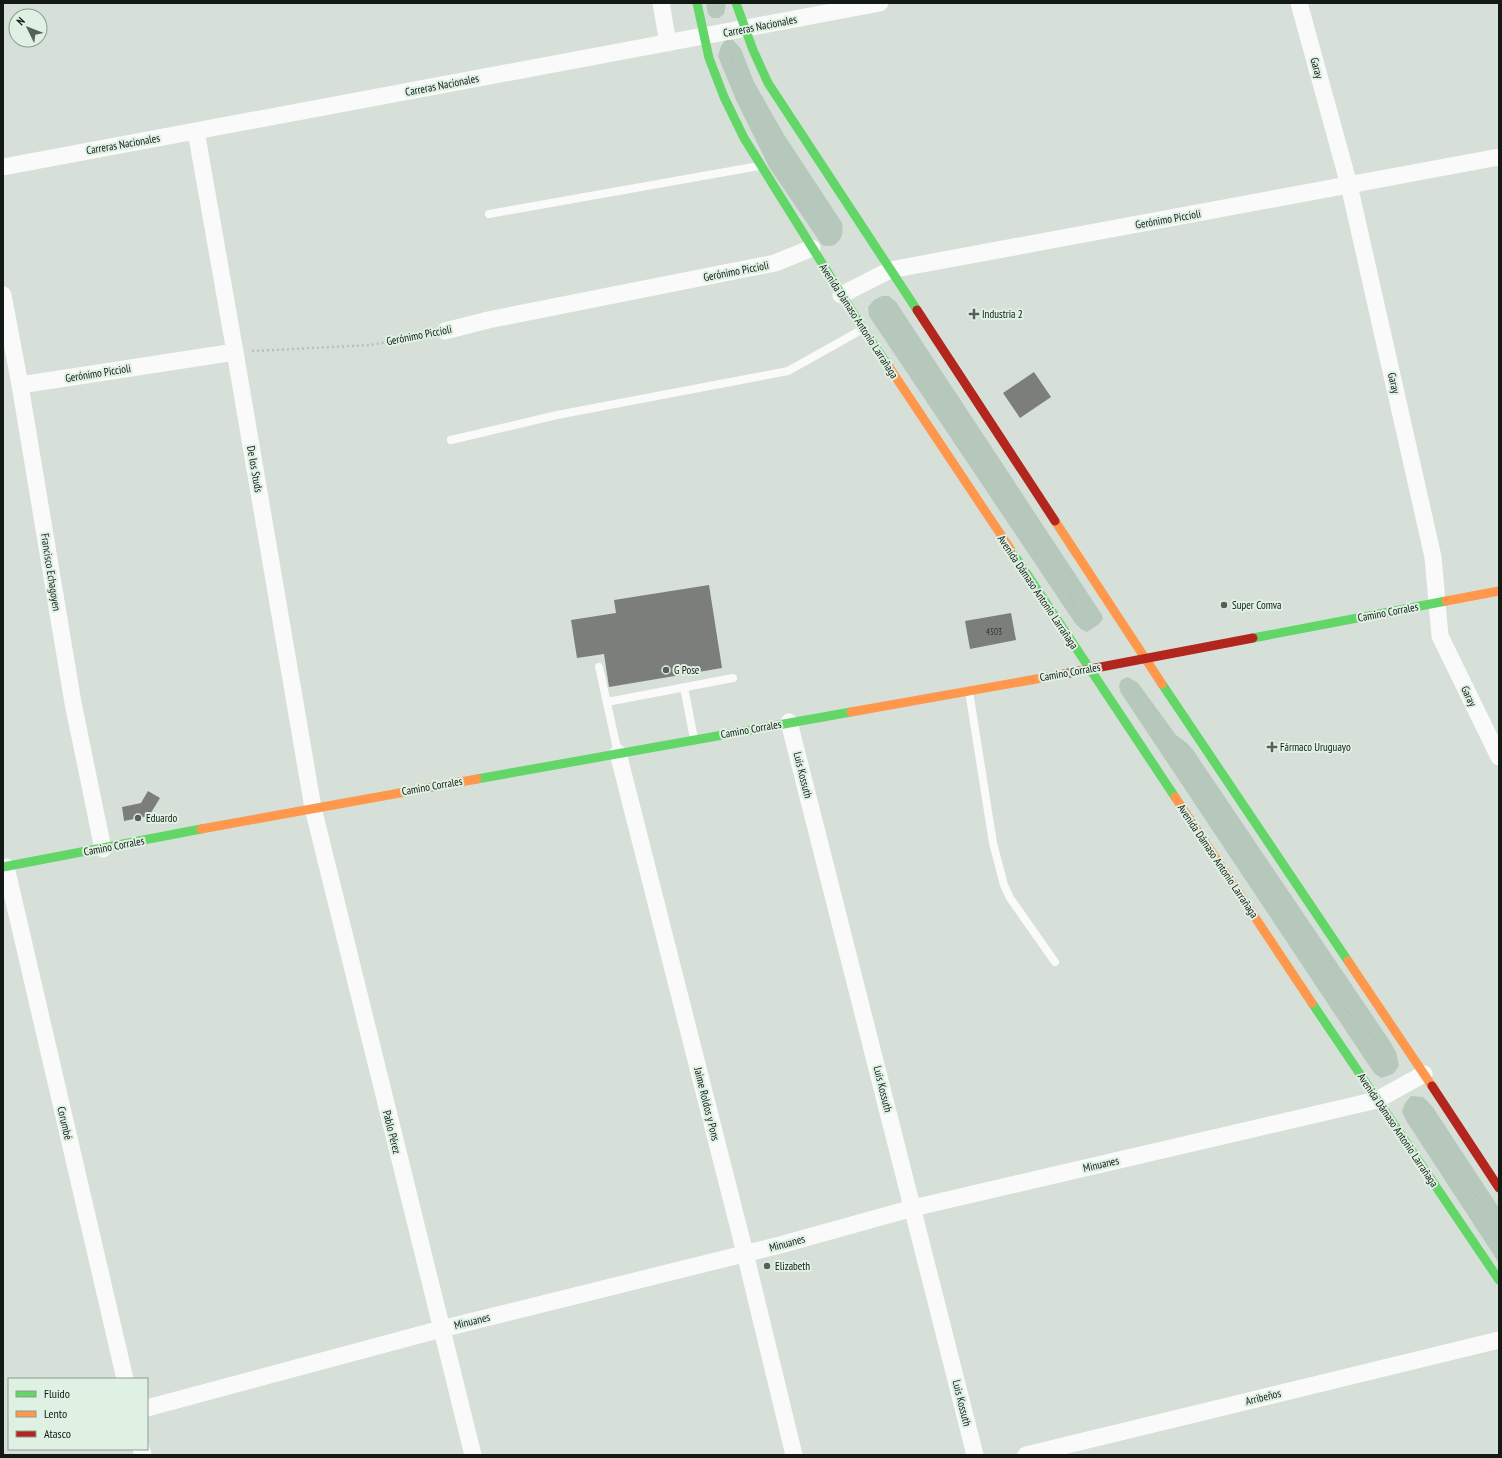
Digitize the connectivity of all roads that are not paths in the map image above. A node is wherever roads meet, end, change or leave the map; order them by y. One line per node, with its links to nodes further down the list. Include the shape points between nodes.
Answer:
1 (661, 3): 8 (street)
2 (697, 3): 7 (street, Avenida Dámaso Antonio Larrañaga)
3 (736, 3): 6 (street)
4 (880, 3): 6 (street, Carreras Nacionales)
5 (1299, 3): 13 (street, Garay)
6 (745, 29): 7 (street, Carreras Nacionales); 16 (street, via 768,83)
7 (703, 36): 8 (street, Carreras Nacionales); 11 (street, Avenida Dámaso Antonio Larrañaga, via 733,117)
8 (668, 43): 9 (street, Carreras Nacionales)
9 (196, 131): 12 (street, Carreras Nacionales); 21 (street, De los Studs)
10 (1499, 157): 13 (street, Gerónimo Piccioli)
11 (760, 166): 14 (lane); 15 (street, Avenida Dámaso Antonio Larrañaga)
12 (3, 167)
13 (1349, 186): 16 (street, Gerónimo Piccioli); 25 (street, Garay, via 1433,557)
14 (489, 214)
15 (812, 248): 18 (street, Avenida Dámaso Antonio Larrañaga); 20 (street, Gerónimo Piccioli, via 775,264 488,320)
16 (890, 270): 18 (street, Gerónimo Piccioli); 26 (street)
17 (3, 295): 22 (street, Francisco Echagoyen)
18 (841, 295): 19 (street, Avenida Dámaso Antonio Larrañaga)
19 (864, 329): 23 (lane, via 788,371 557,415); 28 (street, Avenida Dámaso Antonio Larrañaga)
20 (445, 331)
21 (235, 352): 22 (street, Gerónimo Piccioli); 37 (street, De los Studs)
22 (20, 385): 38 (street, Francisco Echagoyen, via 73,703)
23 (451, 440)
24 (1499, 591): 25 (street, Camino Corrales)
25 (1437, 602): 26 (street, Camino Corrales); 36 (street, Garay, via 1440,636)
26 (1145, 658): 28 (street, Camino Corrales); 41 (street)
27 (599, 667): 32 (lane)
28 (1090, 669): 31 (street, Camino Corrales); 42 (street, Avenida Dámaso Antonio Larrañaga)
29 (733, 678): 30 (lane)
30 (684, 688): 32 (lane); 34 (lane)
31 (969, 690): 33 (street, Camino Corrales); 40 (lane, via 993,843 1004,885 1010,898)
32 (607, 702): 35 (lane)
33 (789, 722): 34 (street, Camino Corrales); 44 (street, Luis Kossuth)
34 (694, 739): 35 (street, Camino Corrales)
35 (618, 753): 37 (street, Camino Corrales); 45 (street, Jaime Roldos y Pons)
36 (1499, 757)
37 (313, 808): 38 (street, Camino Corrales); 47 (street, Pablo Pérez)
38 (103, 849): 39 (street, Camino Corrales)
39 (4, 867): 49 (street, Corumbé)
40 (1055, 962)
41 (1424, 1074): 42 (street, Minuanes); 43 (street)
42 (1377, 1100): 44 (street, Minuanes); 46 (street, Avenida Dámaso Antonio Larrañaga)
43 (1499, 1188)
44 (913, 1208): 45 (street, Minuanes); 53 (street, Luis Kossuth)
45 (745, 1253): 47 (street, Minuanes); 52 (street, Jaime Roldos y Pons)
46 (1499, 1280)
47 (441, 1329): 50 (street, Minuanes); 51 (street, Pablo Pérez)
48 (1499, 1340): 54 (street, Arribeños)
49 (124, 1378)
50 (148, 1408)
51 (473, 1455)
52 (794, 1455)
53 (975, 1455)
54 (1026, 1455)

